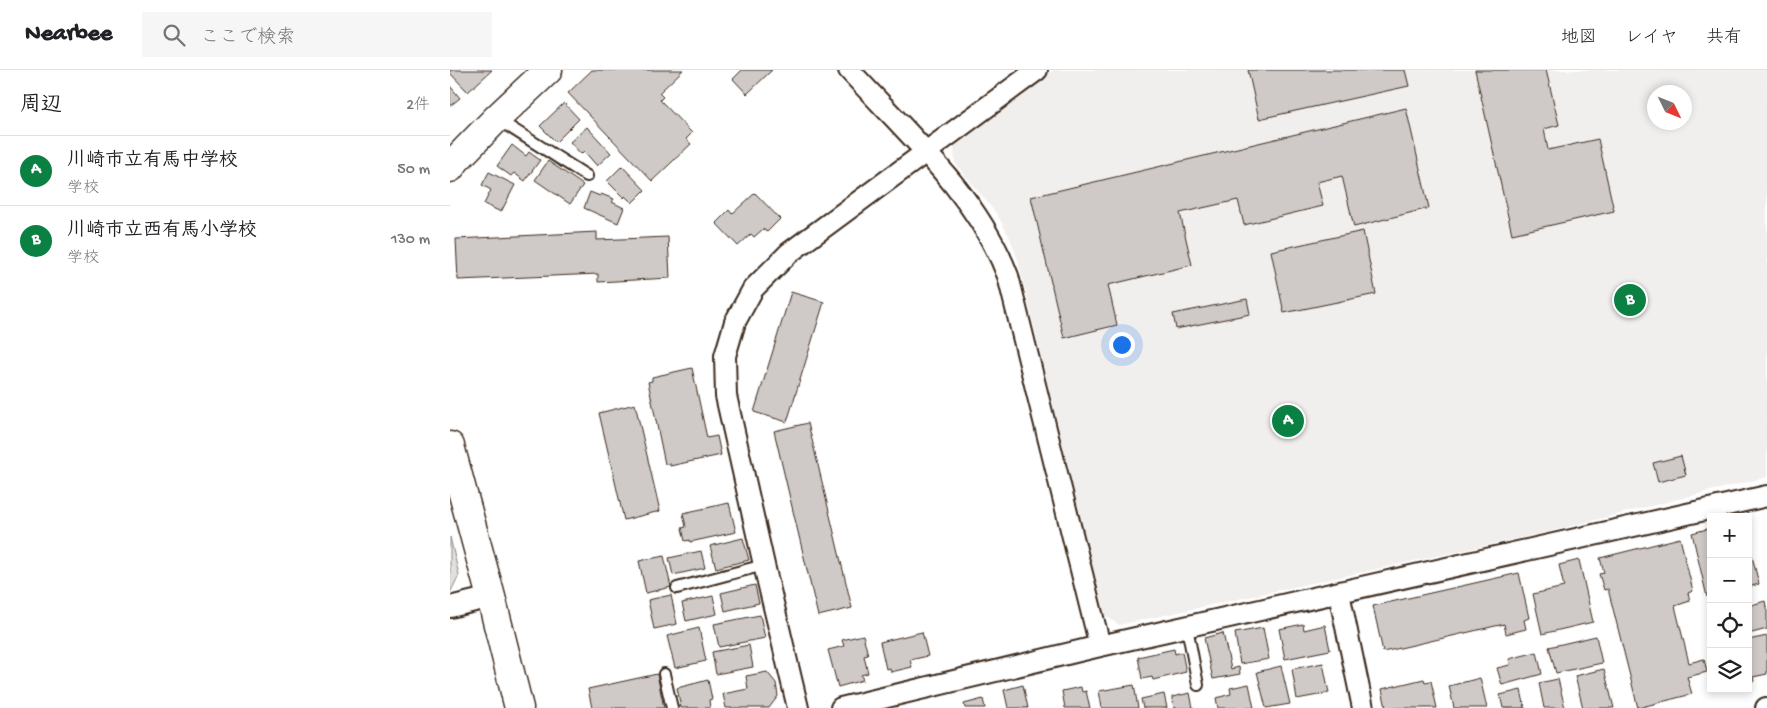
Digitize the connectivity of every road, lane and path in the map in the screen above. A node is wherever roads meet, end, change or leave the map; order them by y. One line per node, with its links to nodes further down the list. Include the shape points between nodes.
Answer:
1 (548, 70): 4 (street)
2 (849, 70): 5 (street)
3 (1037, 70): 5 (street)
4 (496, 119): 6 (street); 7 (lane)
5 (926, 153): 10 (street, via 789,253 753,289 734,322 725,356 726,396); 16 (street, via 978,216 1000,254 1008,276)
6 (452, 162)
7 (587, 176)
8 (450, 446): 13 (street)
9 (1767, 496): 12 (street)
10 (764, 565): 11 (lane); 21 (street)
11 (677, 588)
12 (1338, 593): 15 (street); 23 (street)
13 (491, 596): 14 (street); 19 (street)
14 (450, 607)
15 (1187, 627): 16 (street); 18 (lane)
16 (1100, 646): 22 (street)
17 (664, 674): 20 (lane)
18 (1198, 685)
19 (519, 708)
20 (672, 708)
21 (798, 708)
22 (840, 708)
23 (1363, 708)

